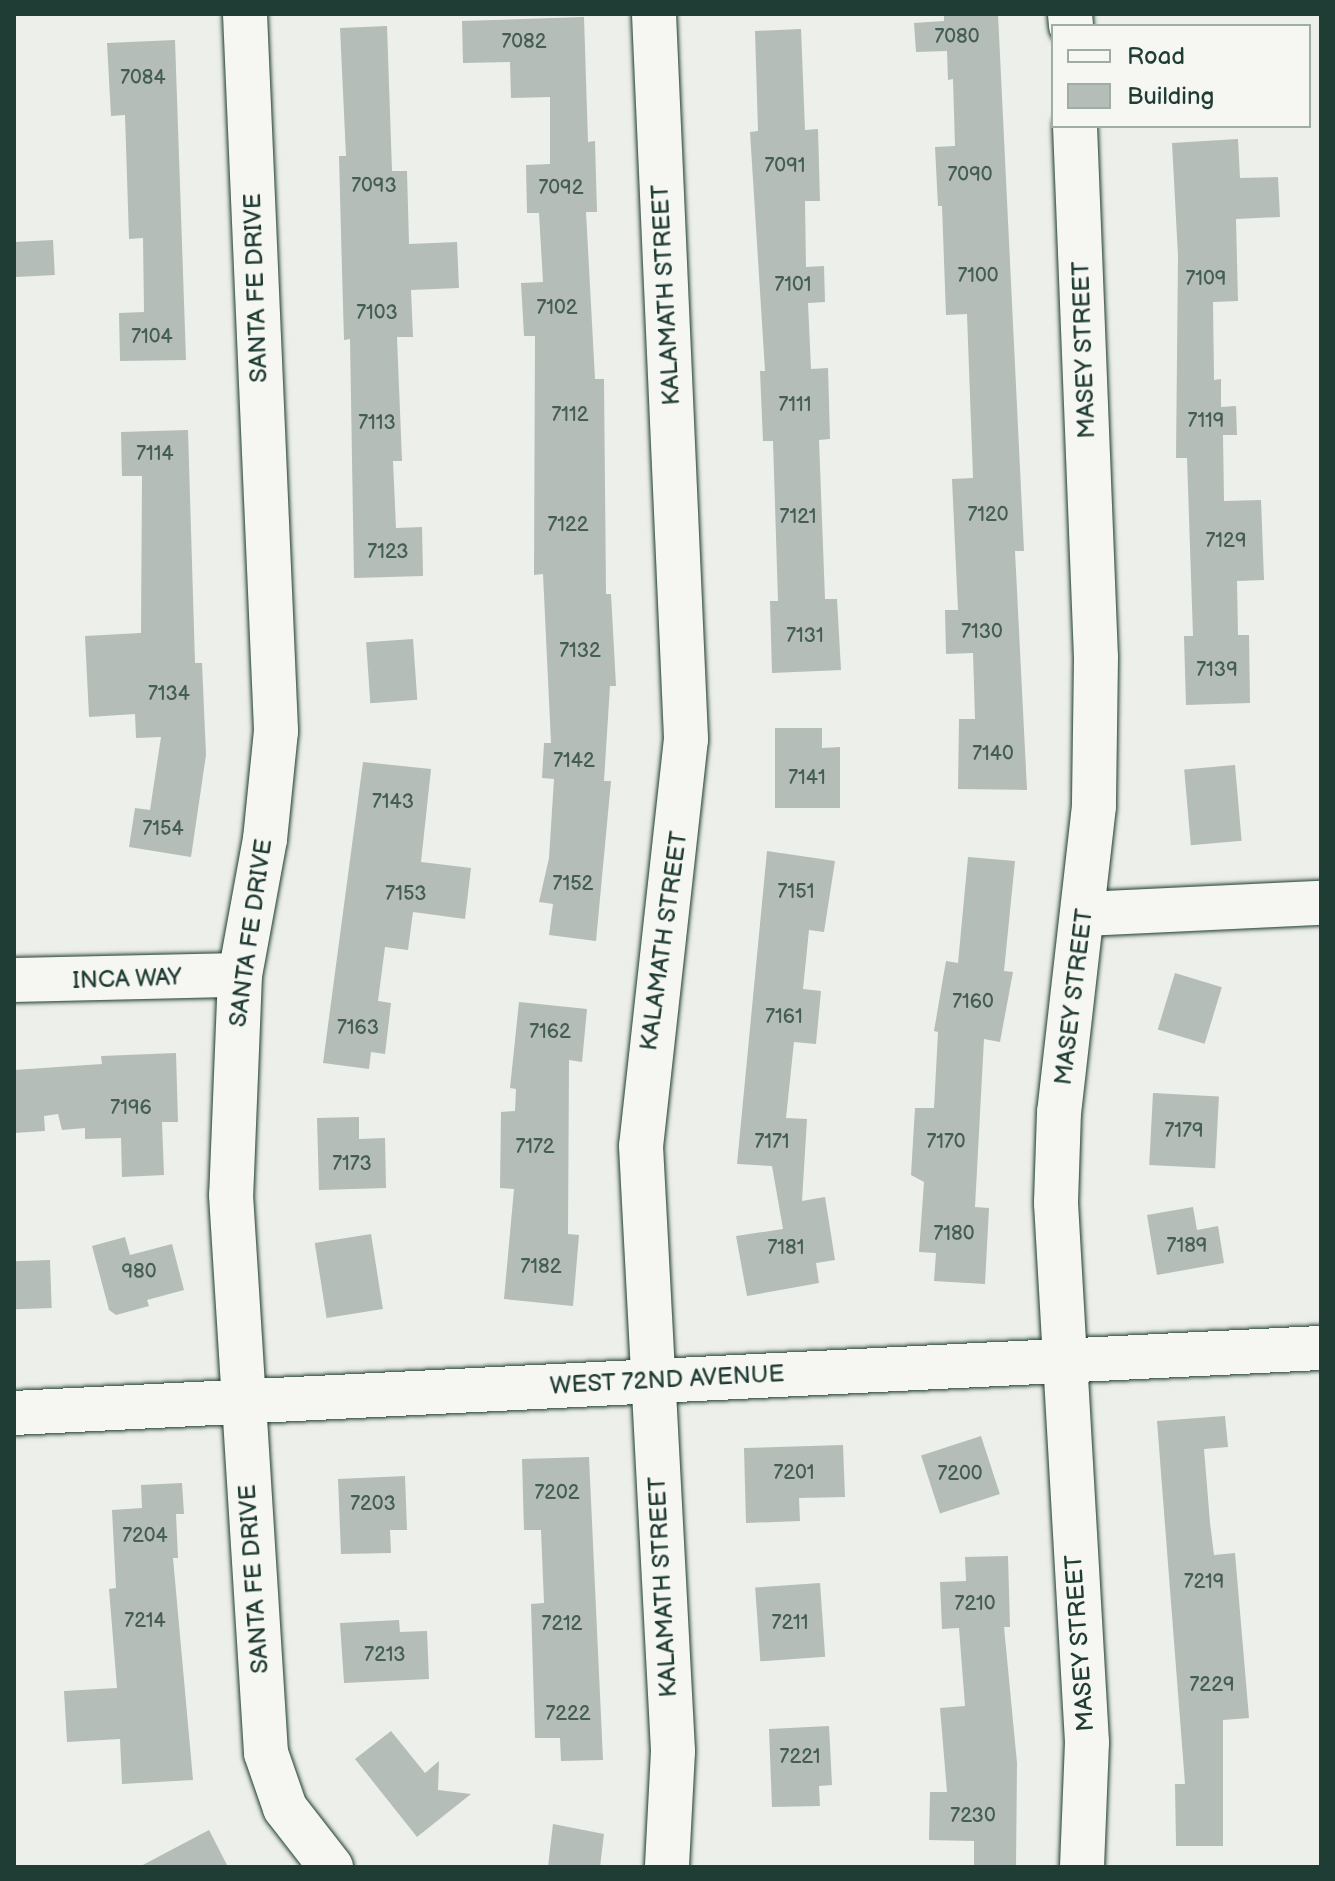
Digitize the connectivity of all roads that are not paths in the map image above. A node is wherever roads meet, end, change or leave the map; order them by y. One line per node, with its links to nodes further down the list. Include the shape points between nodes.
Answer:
1 (245, 14): 6 (street, SANTA FE DRIVE, via 276,731 265,839)
2 (654, 14): 10 (street, KALAMATH STREET, via 686,739 641,1146)
3 (1075, 128): 5 (street, MASEY STREET, via 1096,658 1094,806)
4 (1321, 903): 5 (street)
5 (1085, 914): 9 (street, MASEY STREET, via 1059,1112 1056,1203)
6 (240, 975): 7 (street, INCA WAY); 11 (street, SANTA FE DRIVE, via 231,1195)
7 (14, 980)
8 (1321, 1348): 9 (street, WEST 72ND AVENUE)
9 (1064, 1361): 10 (street, WEST 72ND AVENUE); 15 (street, MASEY STREET, via 1087,1742)
10 (651, 1381): 11 (street, WEST 72ND AVENUE); 14 (street, KALAMATH STREET, via 673,1751)
11 (243, 1403): 12 (street, WEST 72ND AVENUE); 13 (street, SANTA FE DRIVE, via 266,1753 285,1808)
12 (14, 1413)
13 (319, 1855)
14 (667, 1867)
15 (1082, 1867)

